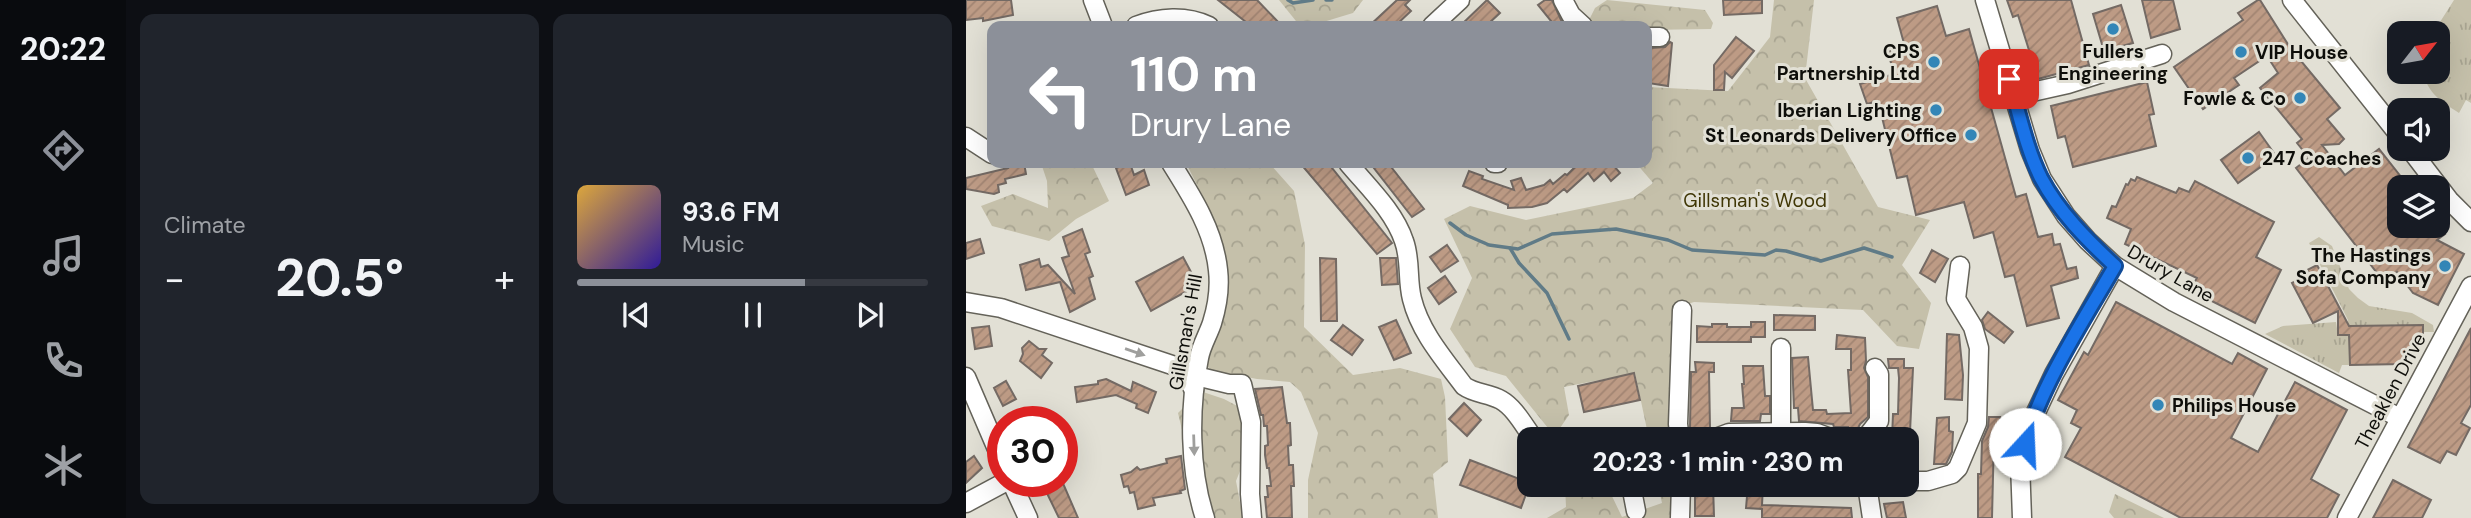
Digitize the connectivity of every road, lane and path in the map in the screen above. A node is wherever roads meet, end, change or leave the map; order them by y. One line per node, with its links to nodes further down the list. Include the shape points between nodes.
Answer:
1 (1093, 0): 6 (street)
2 (1563, 0): 10 (street)
3 (1984, 0): 12 (street, Drury Lane)
4 (2292, 0): 13 (street)
5 (1451, 3): 9 (street)
6 (1102, 21)
7 (1158, 21): 8 (street)
8 (1194, 21)
9 (1436, 21)
10 (1578, 21)
11 (2162, 54): 12 (street)
12 (2014, 96): 21 (street, Drury Lane, via 2042,179 2066,216)
13 (2387, 120)
14 (966, 137): 15 (street)
15 (987, 151)
16 (2419, 161): 19 (street)
17 (1174, 168): 26 (street, Gillsman's Hill, via 1197,204 1218,269 1213,322)
18 (1352, 168): 33 (street, via 1387,209 1404,239 1412,297 1428,335 1464,386 1502,401)
19 (2471, 222)
20 (1960, 266): 37 (street, via 1956,299 1979,348 1977,424 1952,474)
21 (2115, 266): 31 (street, Drury Lane, via 2174,302); 50 (street, via 2029,425 2020,463)
22 (2471, 286): 31 (street, Theaklen Drive)
23 (966, 302): 27 (street, one-way to 27, via 1001,308)
24 (1682, 310): 34 (street)
25 (1781, 348): 35 (street)
26 (1199, 355): 27 (street); 30 (street, Gillsman's Hill)
27 (1175, 366): 30 (street)
28 (1875, 368): 36 (street, via 1879,374 1879,421)
29 (966, 377): 32 (street)
30 (1195, 383): 46 (street, Gillsman's Hill, one-way to 46, via 1194,448); 47 (street, via 1242,384 1251,422)
31 (2400, 418): 51 (street, Theaklen Drive)
32 (987, 426)
33 (1525, 427)
34 (1678, 427)
35 (1782, 427)
36 (1874, 427)
37 (1919, 481)
38 (987, 492): 43 (street)
39 (1017, 497): 45 (street)
40 (1633, 497): 44 (street)
41 (1681, 497): 48 (street)
42 (1869, 497): 49 (street)
43 (966, 503)
44 (1636, 511)
45 (1027, 518)
46 (1205, 518)
47 (1252, 518)
48 (1680, 518)
49 (1872, 518)
50 (2022, 518)
51 (2347, 518)

